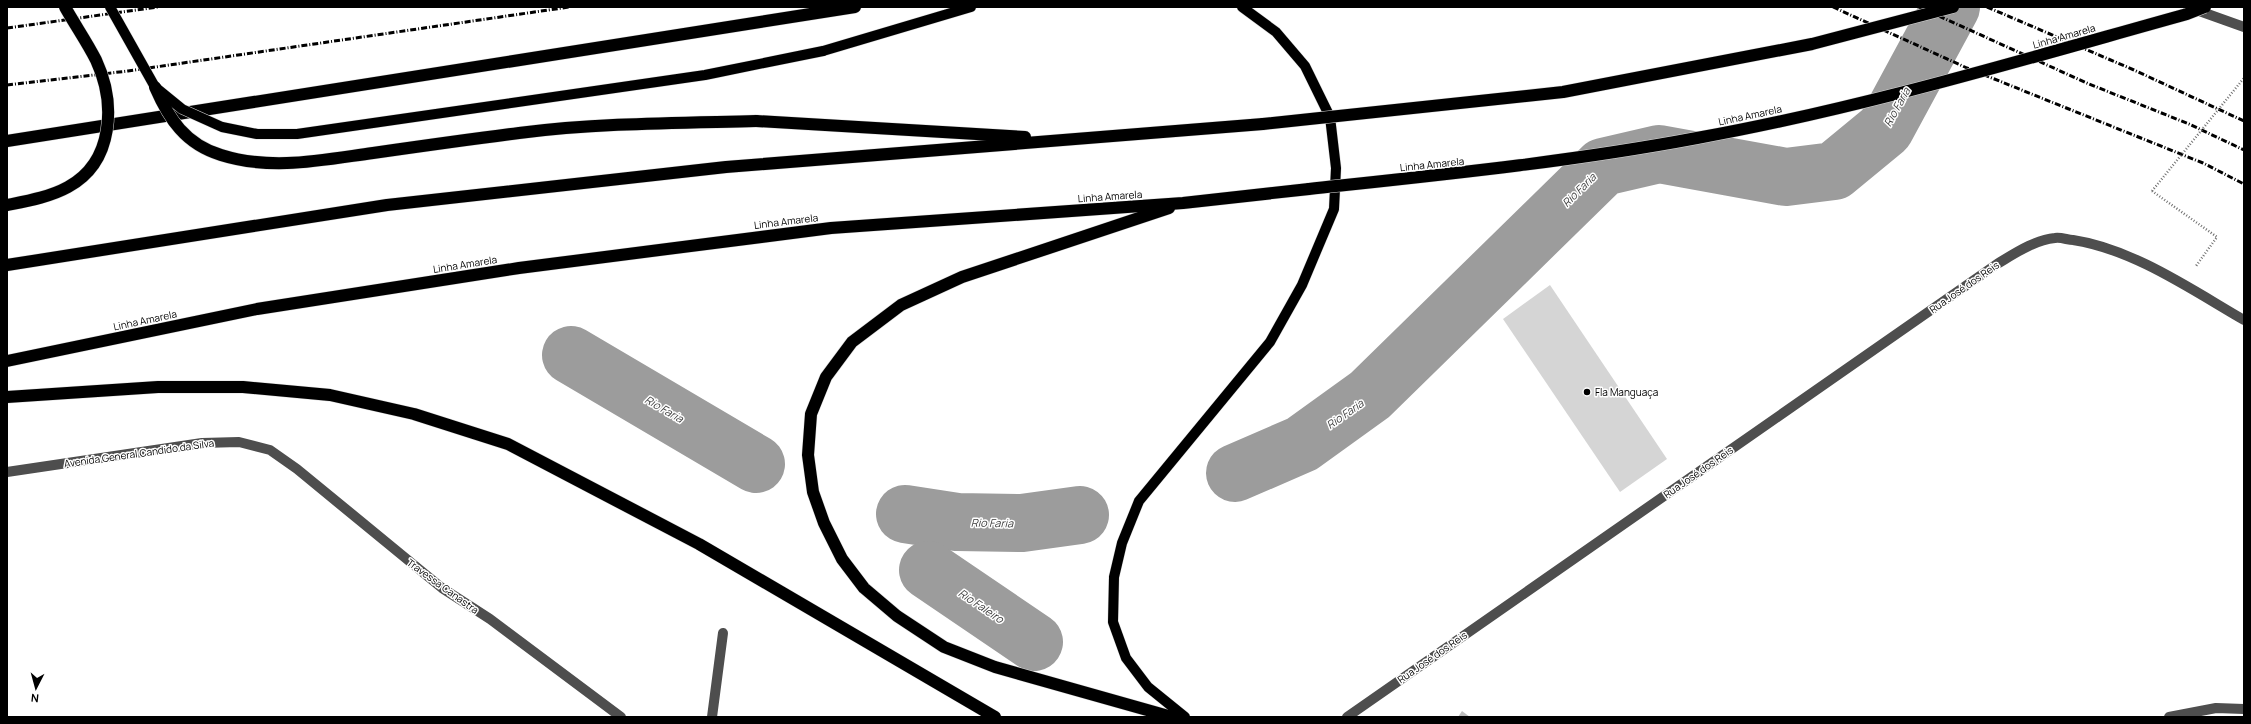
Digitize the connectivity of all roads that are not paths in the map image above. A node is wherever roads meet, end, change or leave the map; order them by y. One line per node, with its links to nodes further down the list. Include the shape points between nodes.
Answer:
1 (65, 7): 14 (highway, bridge, via 96,61 105,90 109,125 104,146 90,170 68,187 39,198)
2 (110, 7): 10 (main road, bridge)
3 (856, 7): 12 (highway)
4 (971, 7): 10 (main road, bridge, via 823,51 705,75 297,134 257,134 222,127 182,109)
5 (1242, 7): 27 (main road, via 1276,32 1305,66 1330,117 1336,168 1334,210 1302,285 1270,342 1139,501 1122,543 1114,577 1113,622 1126,658 1148,687)
6 (1953, 7): 11 (highway, bridge, via 1812,44 1563,92 1263,124)
7 (2188, 7): 9 (street)
8 (2205, 7): 13 (highway, Linha Amarela, bridge, via 2008,64 1848,106 1699,138 1549,163)
9 (2244, 27)
10 (155, 87): 11 (highway, bridge, via 167,114 192,141 220,155 261,164 298,164 520,133 623,124 756,121)
11 (1072, 140): 15 (highway, via 726,167 387,205)
12 (7, 142)
13 (1183, 203): 17 (highway, Linha Amarela, via 831,228 519,268 257,309); 26 (highway, via 962,277 900,305 852,342 826,377 811,414 808,454 813,492 824,524 842,559 864,588 897,616 944,647 995,667)
14 (7, 205)
15 (7, 265)
16 (2244, 320): 28 (street, Rua José dos Reis, via 2119,252 2088,242 2055,238 2025,248 1997,264)
17 (7, 361)
18 (7, 397): 25 (highway, via 174,387 243,387 322,394 414,414 508,444 699,544)
19 (270, 450): 20 (street, Avenida General Candido da Silva, via 239,442 202,442); 23 (street, Travessa Canastra, via 297,469 442,588 490,619)
20 (7, 472)
21 (723, 633): 24 (street)
22 (2244, 709): 29 (street, via 2216,708)
23 (621, 717)
24 (712, 717)
25 (995, 717)
26 (1172, 717)
27 (1185, 717)
28 (1347, 717)
29 (2169, 717)

